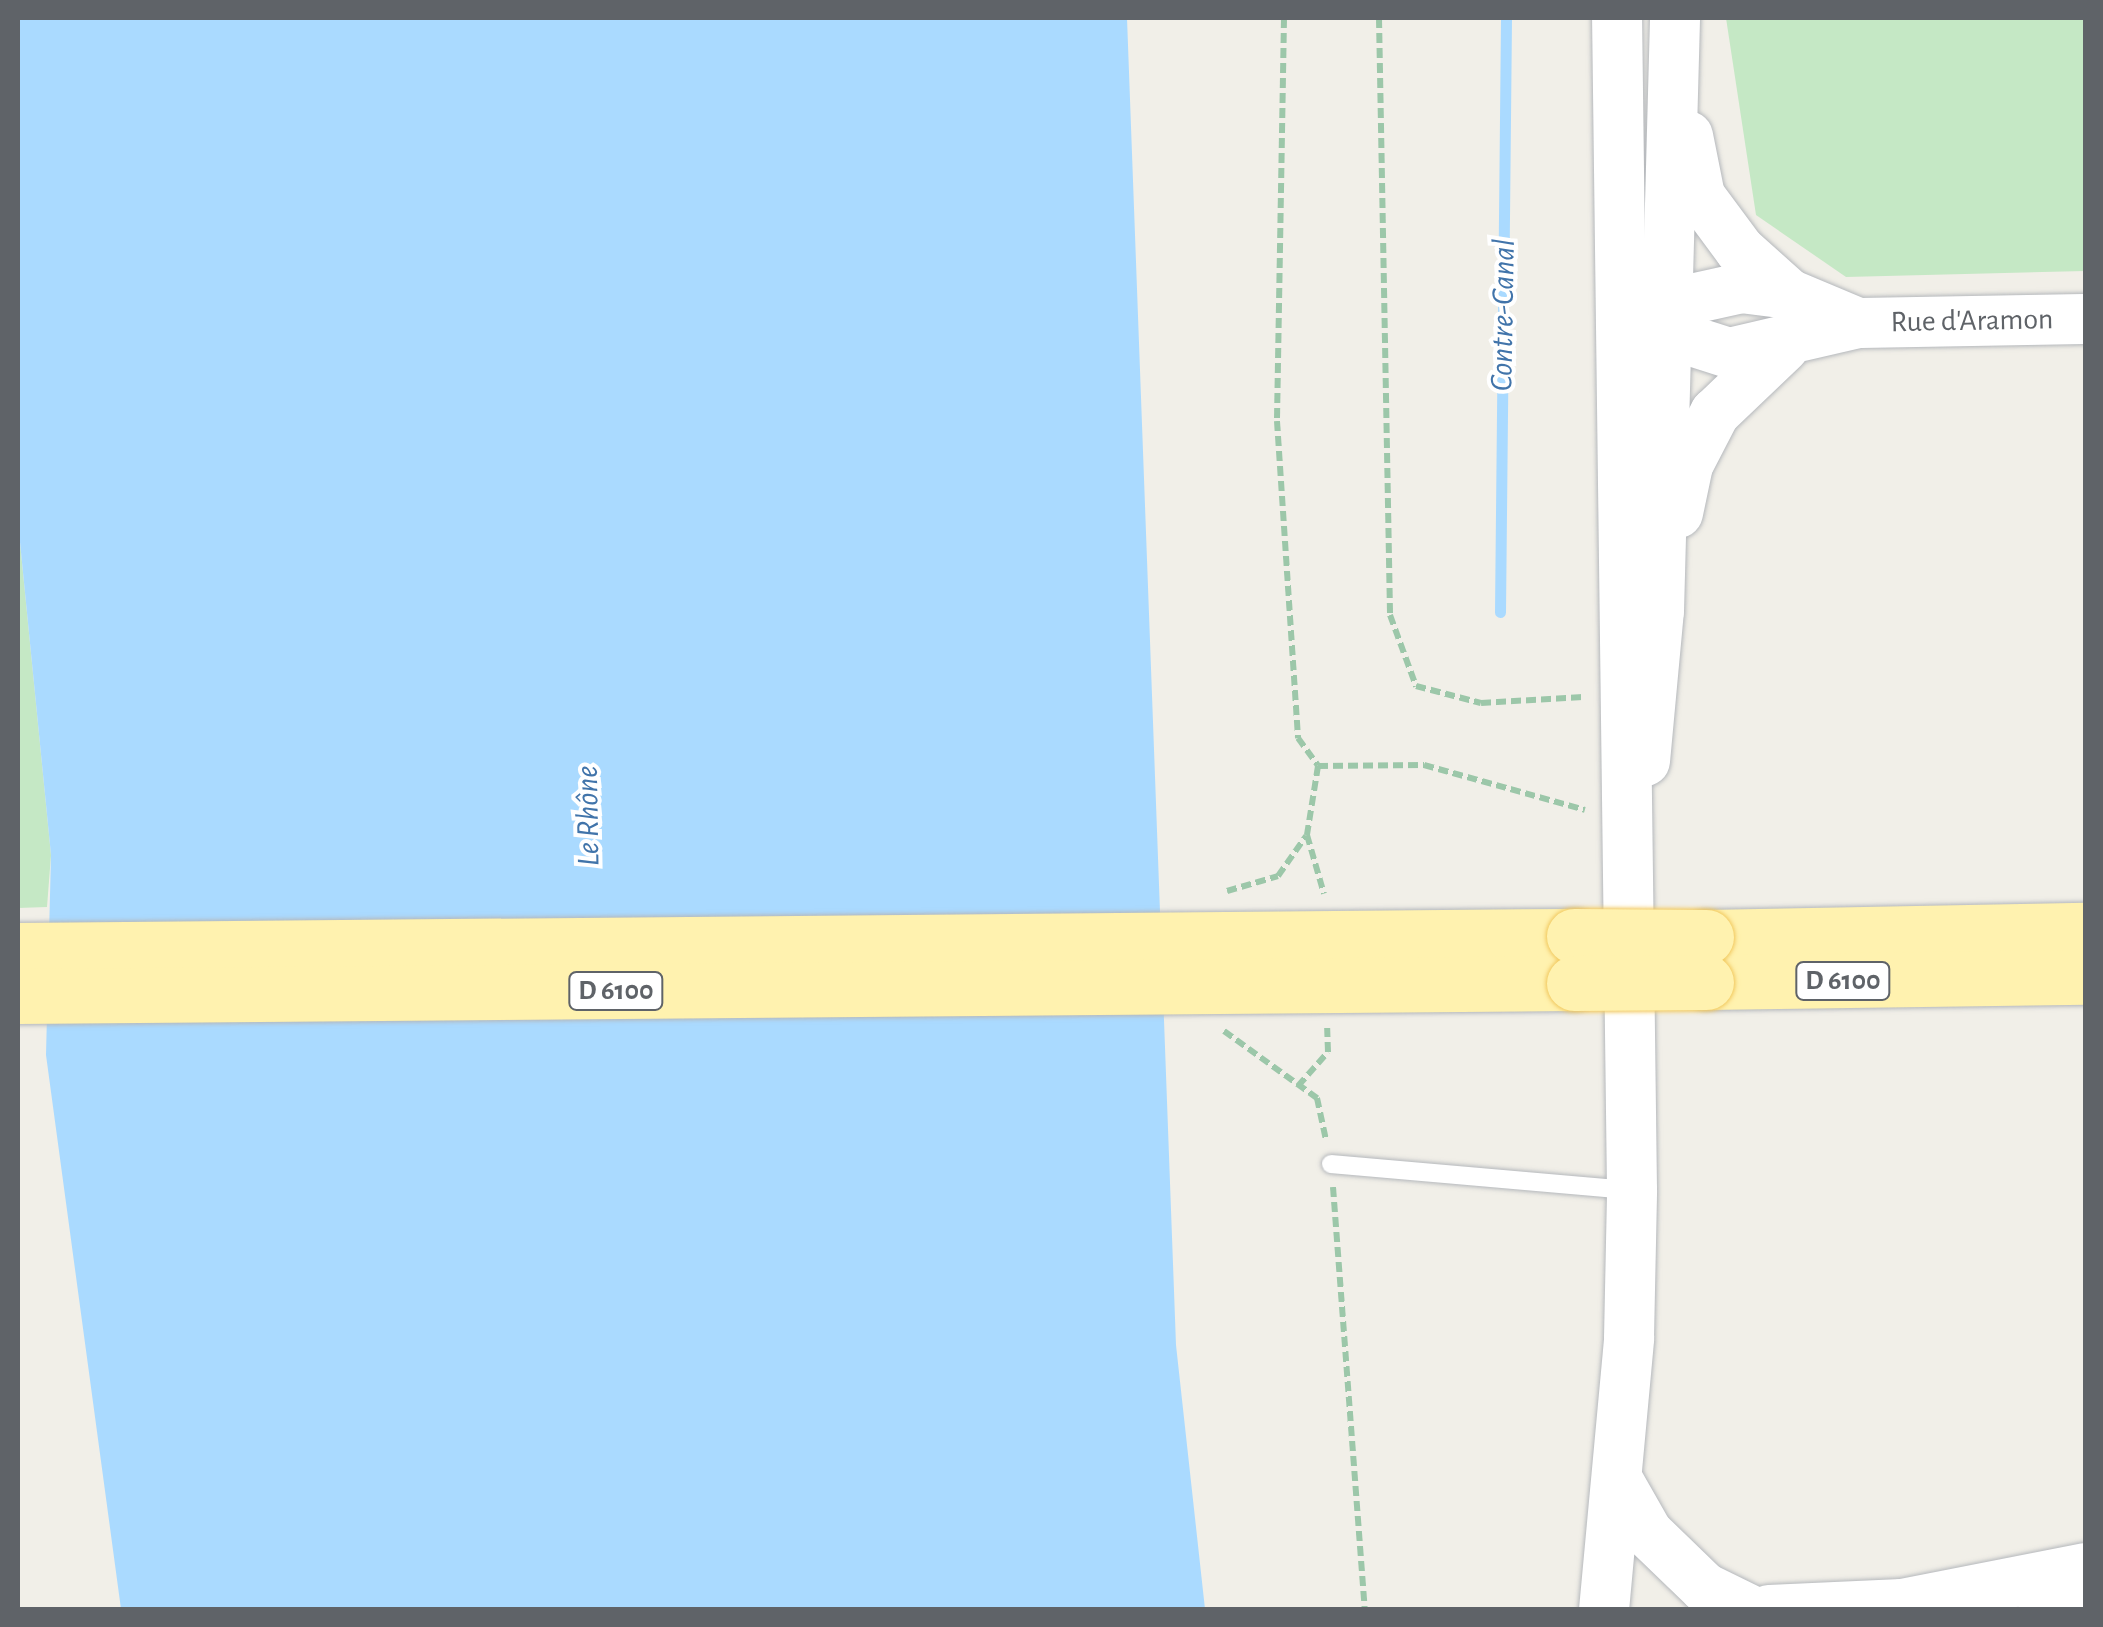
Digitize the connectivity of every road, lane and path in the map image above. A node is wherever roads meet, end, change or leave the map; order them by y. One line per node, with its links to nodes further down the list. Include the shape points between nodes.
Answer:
1 (1284, 18): 13 (path, via 1277,421 1298,738)
2 (1379, 18): 12 (path, via 1390,615 1416,686 1481,703)
3 (1617, 18): 6 (main road)
4 (1678, 18): 5 (main road, Rue d'Aramon, via 1700,196 1740,250); 7 (main road)
5 (1790, 294): 7 (main road, Rue d'Aramon, via 1741,288); 9 (main road, Rue d'Aramon)
6 (1616, 316): 7 (main road, Rue d'Aramon); 12 (main road)
7 (1664, 318): 10 (main road, Rue d'Aramon, via 1729,353); 11 (main road)
8 (2086, 319): 9 (main road, Rue d'Aramon)
9 (1858, 323): 10 (main road, Rue d'Aramon)
10 (1784, 347): 11 (main road, Rue d'Aramon, via 1716,413 1688,465)
11 (1659, 612): 12 (main road)
12 (1637, 691): 15 (main road)
13 (1318, 766): 14 (path); 15 (path, via 1424,766 1533,790 1584,810)
14 (1307, 835): 16 (path); 21 (path)
15 (1632, 852): 28 (main road)
16 (1331, 914)
17 (2086, 922): 20 (main road)
18 (2086, 930): 20 (main road, D 6100)
19 (18, 950): 21 (main road, D 6100)
20 (1975, 956): 21 (main road, D 6100, bridge); 22 (main road, D 6100); 23 (main road)
21 (1217, 962): 24 (main road, D 6100); 26 (path)
22 (2086, 977)
23 (2086, 987)
24 (18, 996)
25 (1326, 1012): 26 (path, via 1328,1052)
26 (1298, 1086): 27 (path, via 1317,1098)
27 (1331, 1164): 28 (lane); 34 (path)
28 (1632, 1190): 29 (main road)
29 (1619, 1482): 35 (main road); 36 (main road, via 1648,1533 1705,1588)
30 (2086, 1568): 31 (main road)
31 (1996, 1582): 32 (main road); 33 (street)
32 (1896, 1606): 37 (main road)
33 (2086, 1608)
34 (1365, 1610)
35 (1604, 1610)
36 (1750, 1610)
37 (1769, 1610)

